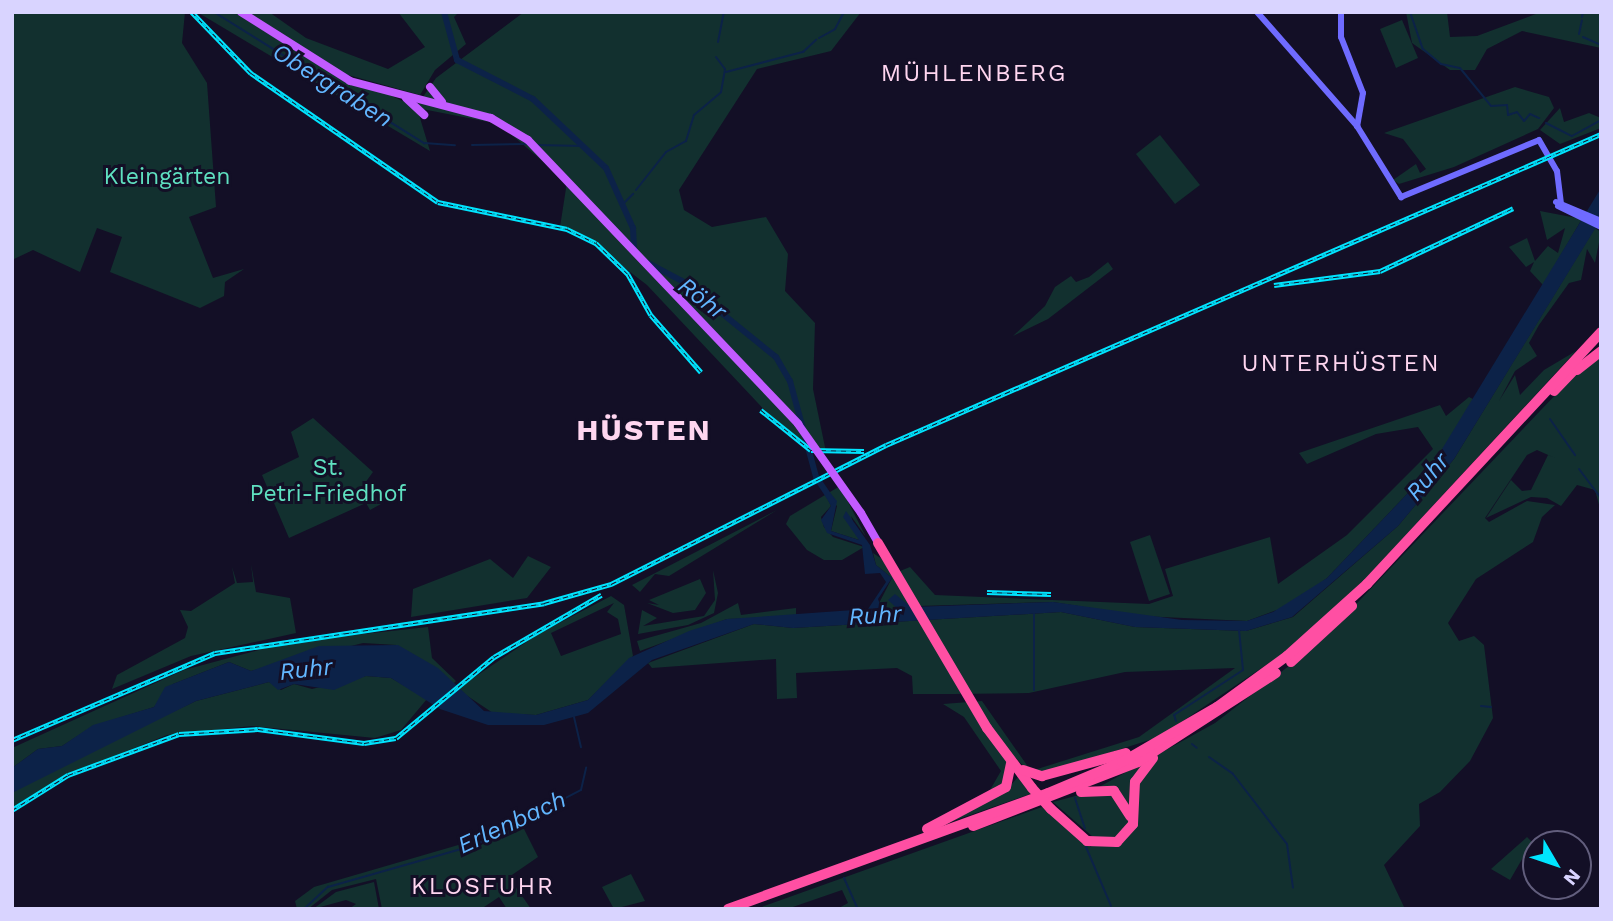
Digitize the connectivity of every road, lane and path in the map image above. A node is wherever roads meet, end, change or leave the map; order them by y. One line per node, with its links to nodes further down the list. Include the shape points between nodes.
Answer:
1 (241, 12): 5 (main road, via 327,70)
2 (1257, 12): 8 (main road)
3 (1341, 12): 8 (main road, via 1341,37 1363,93)
4 (430, 87): 6 (main road)
5 (404, 97): 6 (main road); 7 (main road)
6 (444, 104): 16 (main road, bridge, via 492,118 539,149 772,391)
7 (424, 115)
8 (1357, 126): 9 (main road, via 1401,197 1536,140 1553,162)
9 (1560, 204): 10 (main road); 11 (main road)
10 (1601, 221)
11 (1601, 227)
12 (1601, 332): 18 (highway, via 1367,584 1287,656)
13 (1601, 341): 15 (highway)
14 (1601, 351): 15 (highway)
15 (1561, 384): 18 (highway, via 1330,629)
16 (878, 543): 17 (highway)
17 (974, 706): 19 (highway); 20 (highway)
18 (1182, 734): 20 (highway, via 1085,767 1042,776); 22 (highway); 22 (highway, via 1138,773 1133,824 1121,840 1087,841); 23 (highway, via 1048,793)
19 (1011, 763): 21 (highway); 23 (highway, via 1011,779 1000,792)
20 (1023, 770): 21 (highway)
21 (1034, 787): 22 (highway, bridge)
22 (1052, 805): 22 (highway, via 1108,789 1124,798 1130,820 1119,836 1099,841 1078,831); 25 (highway)
23 (872, 855): 24 (highway)
24 (728, 909)
25 (745, 909)

